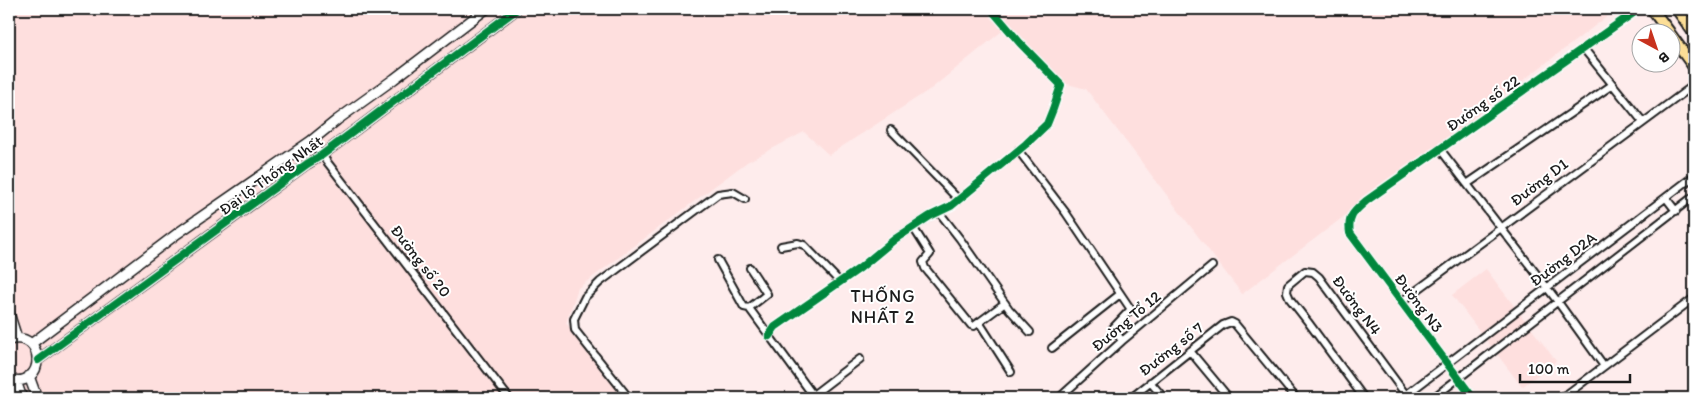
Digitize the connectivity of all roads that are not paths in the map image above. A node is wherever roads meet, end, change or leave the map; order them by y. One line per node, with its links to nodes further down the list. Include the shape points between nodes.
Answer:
1 (486, 9): 11 (street, Đại lộ Thống Nhất)
2 (518, 9): 13 (street, Đại lộ Thống Nhất)
3 (991, 9): 20 (street, via 1061,85 1047,124)
4 (1639, 9): 10 (street, Đường số 22)
5 (1652, 9): 7 (main road)
6 (1676, 9): 8 (main road)
7 (1662, 22)
8 (1694, 33)
9 (1680, 47): 12 (main road)
10 (1584, 50): 14 (street); 19 (street, Đường số 22)
11 (419, 60): 13 (street); 18 (street, Đại lộ Thống Nhất)
12 (1694, 67)
13 (429, 75): 21 (street, Đại lộ Thống Nhất)
14 (1612, 85): 16 (street); 23 (street)
15 (1694, 85): 16 (street, Đường D1)
16 (1643, 122): 32 (street, Đường D1)
17 (891, 130): 27 (street)
18 (311, 141): 21 (street, Đường số 20); 51 (street, Đại lộ Thống Nhất, via 178,233)
19 (1440, 149): 23 (street); 30 (street, Đường số 22, via 1366,201)
20 (1018, 150): 27 (street); 39 (street, via 1066,213)
21 (322, 155): 55 (street, Đại lộ Thống Nhất); 67 (street, Đường số 20)
22 (1694, 176): 25 (street, Đường D2A)
23 (1467, 184): 32 (street)
24 (1694, 196): 28 (street, Đường D2A)
25 (1666, 198): 28 (street); 38 (street, Đường D2A)
26 (745, 199): 68 (street, via 733,192 718,194 620,266 585,297 574,319 575,330)
27 (959, 200): 29 (street)
28 (1676, 211): 42 (street, Đường D2A)
29 (939, 212): 31 (street); 43 (street)
30 (1348, 223): 41 (street, Đường N3, via 1350,233)
31 (913, 227): 37 (street); 46 (street, via 930,254 923,262 925,268 970,325)
32 (1501, 228): 38 (street); 41 (street, Đường D1)
33 (781, 246): 37 (street, via 804,245)
34 (718, 260): 44 (street, via 744,307)
35 (1212, 266): 50 (street, Đường Tổ 12)
36 (750, 268): 44 (street, via 767,294)
37 (840, 282): 48 (street)
38 (1548, 288): 42 (street); 56 (street, Đường D2A)
39 (1120, 294): 50 (street, via 1130,308 1113,328); 52 (street)
40 (1694, 298): 57 (street)
41 (1401, 302): 56 (street, Đường N3)
42 (1558, 302): 57 (street); 60 (street, Đường D2A)
43 (1005, 303): 46 (street); 47 (street)
44 (749, 308): 48 (street)
45 (9, 313): 49 (street)
46 (979, 322): 58 (street)
47 (1030, 332)
48 (769, 336): 63 (street)
49 (13, 339): 51 (street)
50 (1122, 340): 69 (street, Đường Tổ 12)
51 (31, 344): 55 (street)
52 (1052, 348)
53 (1190, 351): 62 (street, Đường số 7); 72 (street); 73 (street, Đường số 7, via 1228,322 1235,324)
54 (860, 358): 63 (street)
55 (38, 360): 59 (street)
56 (1447, 363): 60 (street, Đường N3); 64 (street, Đường D2A)
57 (1604, 366): 77 (street)
58 (1011, 372)
59 (29, 376): 61 (street); 66 (street)
60 (1459, 378): 75 (street, Đường D2A); 76 (street, Đường N3)
61 (12, 380): 65 (street)
62 (1150, 382): 70 (street, Đường số 7); 71 (street)
63 (814, 397)
64 (1404, 397): 74 (street, Đường N4, via 1319,277 1305,271 1288,285 1290,299)
65 (22, 398)
66 (37, 398)
67 (509, 398)
68 (629, 398)
69 (1059, 398)
70 (1131, 398)
71 (1164, 398)
72 (1229, 398)
73 (1296, 398)
74 (1364, 398)
75 (1433, 398)
76 (1473, 398)
77 (1563, 398)

